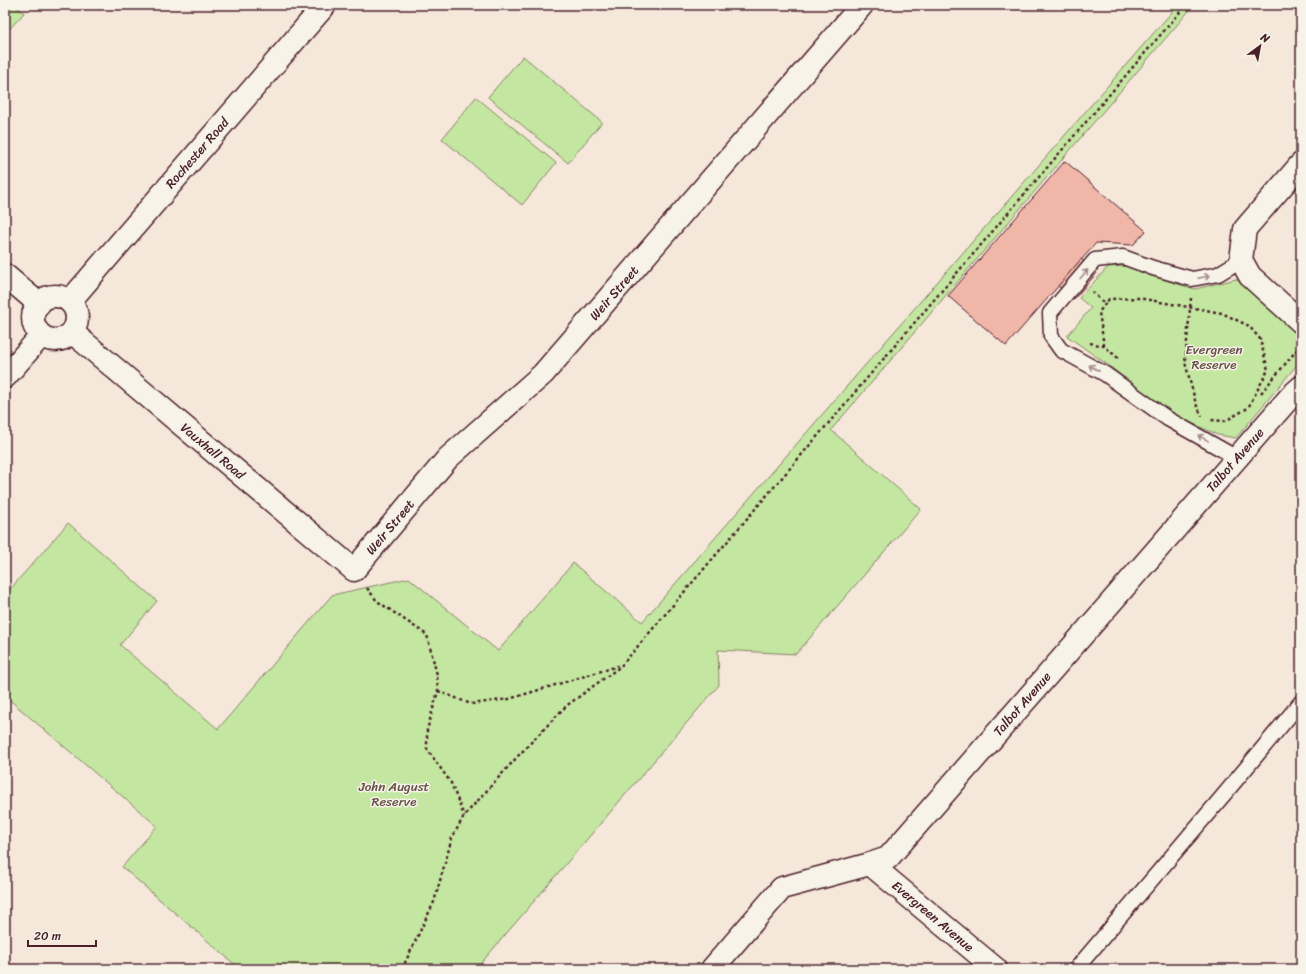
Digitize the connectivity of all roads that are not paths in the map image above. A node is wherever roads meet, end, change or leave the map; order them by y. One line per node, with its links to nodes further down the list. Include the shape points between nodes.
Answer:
1 (325, 5): 6 (street, Rochester Road)
2 (862, 5): 14 (street, Weir Street, via 543,374 448,458)
3 (1301, 164): 4 (street, via 1245,229)
4 (1241, 260): 8 (street, via 1250,276); 13 (lane, one-way to 4, via 1168,419 1104,374 1061,350 1050,336 1050,314 1095,260 1123,257 1192,279 1218,274)
5 (5, 275): 7 (street)
6 (70, 301): 7 (street, via 53,296 45,298); 9 (street, via 75,307 78,320)
7 (39, 304): 10 (street, via 33,317 36,330)
8 (1301, 322)
9 (73, 333): 10 (street, via 56,341); 14 (street, Vauxhall Road)
10 (41, 336): 11 (street)
11 (5, 377)
12 (1301, 387): 13 (street, Talbot Avenue)
13 (1237, 458): 16 (street, Talbot Avenue, via 888,858)
14 (354, 570)
15 (1301, 702): 19 (lane)
16 (870, 864): 17 (street, Talbot Avenue, via 782,888); 18 (street, Evergreen Avenue)
17 (712, 969)
18 (996, 969)
19 (1076, 969)

